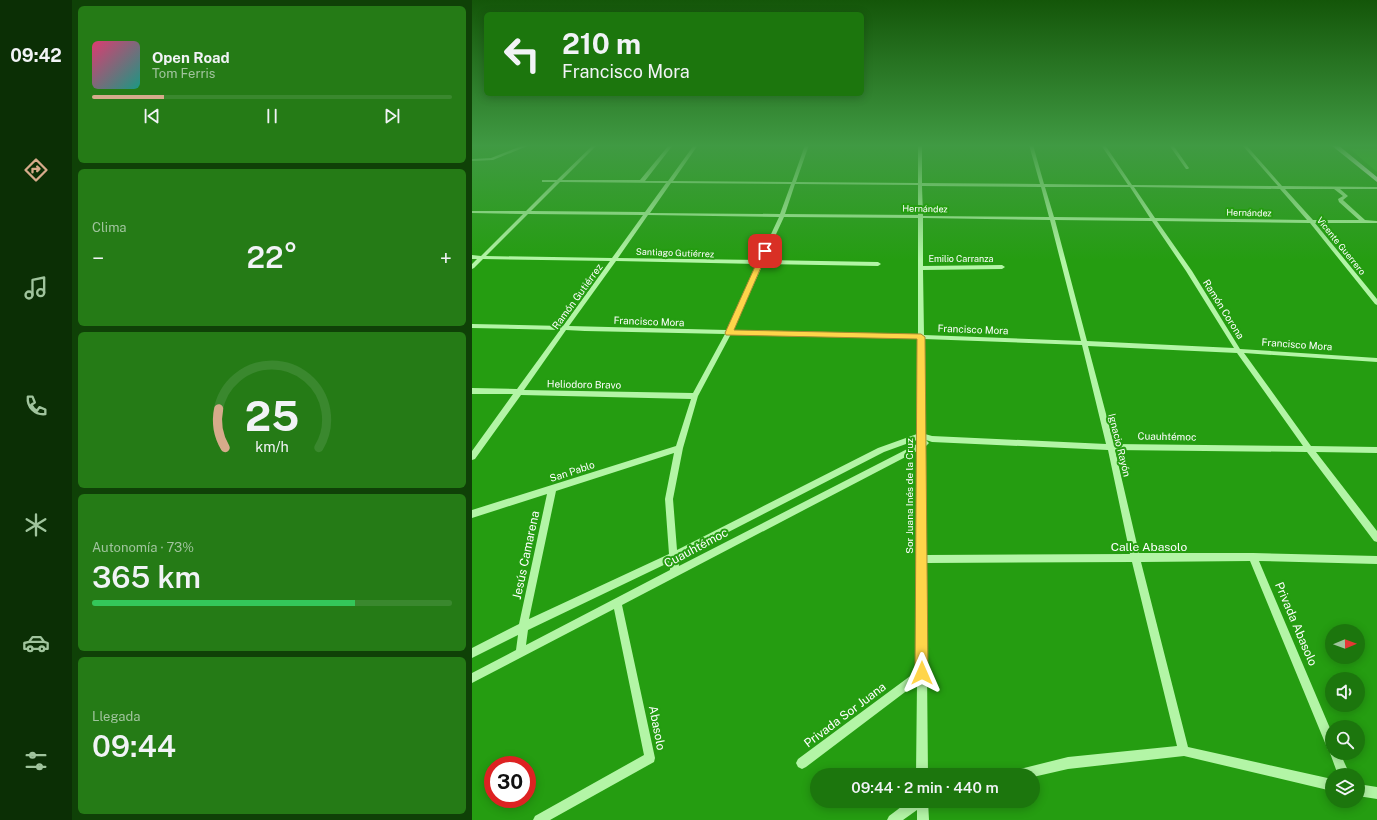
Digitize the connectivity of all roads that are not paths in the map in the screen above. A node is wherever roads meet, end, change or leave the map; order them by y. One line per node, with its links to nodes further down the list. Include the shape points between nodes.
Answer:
1 (556, 183): 14 (street)
2 (668, 183): 15 (street, Ramón Gutiérrez)
3 (794, 183): 16 (street)
4 (828, 183): 7 (street)
5 (1129, 183): 9 (street, Ramón Corona)
6 (1279, 183): 10 (street, Vicente Guerrero)
7 (920, 184): 8 (street); 17 (street, Sor Juana Inés de la Cruz)
8 (1042, 185): 9 (street); 18 (street, Ignacio Rayón)
9 (1131, 187): 10 (street); 19 (street, Ramón Corona)
10 (1282, 187): 11 (street); 20 (street, Vicente Guerrero)
11 (1336, 188): 12 (street); 21 (street, via 1346,196 1340,201)
12 (1377, 188)
13 (472, 212): 14 (street, Hernández)
14 (526, 212): 15 (street, Hernández); 24 (street)
15 (647, 214): 16 (street, Hernández); 25 (street, Ramón Gutiérrez)
16 (782, 215): 17 (street, Hernández); 26 (street)
17 (920, 217): 18 (street, Hernández); 30 (street, Sor Juana Inés de la Cruz)
18 (1052, 218): 19 (street, Hernández); 36 (street, Ignacio Rayón)
19 (1154, 220): 20 (street, Hernández); 37 (street, Ramón Corona)
20 (1311, 221): 21 (street, Hernández); 31 (street, Vicente Guerrero)
21 (1363, 222): 22 (street, Hernández)
22 (1377, 222)
23 (472, 257): 24 (street, Santiago Gutiérrez)
24 (481, 257): 25 (street, Santiago Gutiérrez); 28 (street)
25 (614, 259): 26 (street, Santiago Gutiérrez); 33 (street, Ramón Gutiérrez)
26 (759, 263): 27 (street, Santiago Gutiérrez); 34 (street)
27 (878, 264)
28 (472, 267)
29 (1002, 267): 30 (street, Emilio Carranza)
30 (920, 268): 35 (street, Sor Juana Inés de la Cruz)
31 (1377, 303)
32 (472, 326): 33 (street, Francisco Mora)
33 (564, 329): 34 (street, Francisco Mora); 40 (street, Ramón Gutiérrez)
34 (729, 333): 35 (street, Francisco Mora); 41 (street)
35 (921, 337): 36 (street, Francisco Mora); 42 (street, Sor Juana Inés de la Cruz)
36 (1084, 343): 37 (street, Francisco Mora); 43 (street, Ignacio Rayón)
37 (1238, 350): 38 (street, Francisco Mora); 45 (street, Ramón Corona)
38 (1377, 360)
39 (472, 391): 40 (street, Heliodoro Bravo)
40 (518, 392): 41 (street, Heliodoro Bravo); 47 (street, Ramón Gutiérrez)
41 (695, 396): 44 (street)
42 (921, 441): 43 (street, Cuauhtémoc, via 932,439); 51 (street, Cuauhtémoc, via 881,450); 54 (street, Sor Juana Inés de la Cruz); 56 (street, Cuauhtémoc)
43 (1111, 447): 45 (street, Cuauhtémoc); 53 (street, Ignacio Rayón)
44 (679, 448): 48 (street, San Pablo); 51 (street, via 669,499)
45 (1309, 449): 46 (street, Cuauhtémoc); 50 (street, Ramón Corona)
46 (1377, 450)
47 (472, 457)
48 (552, 489): 49 (street, San Pablo); 58 (street, Jesús Camarena)
49 (472, 514)
50 (1377, 538)
51 (674, 556): 56 (street); 58 (street, Cuauhtémoc)
52 (1254, 557): 53 (street, Calle Abasolo); 55 (street, Calle Abasolo); 63 (street, Privada Abasolo)
53 (1136, 559): 54 (street, Calle Abasolo); 64 (street, Ignacio Rayón)
54 (922, 560): 61 (street, Sor Juana Inés de la Cruz)
55 (1377, 560)
56 (675, 572): 57 (street, Cuauhtémoc)
57 (617, 603): 60 (street, Cuauhtémoc); 72 (street, Abasolo, via 650,758)
58 (523, 627): 59 (street, Cuauhtémoc); 60 (street, Jesús Camarena)
59 (472, 653)
60 (521, 653): 62 (street, Cuauhtémoc)
61 (922, 673): 65 (street, Privada Sor Juana); 66 (street, Sor Juana Inés de la Cruz)
62 (472, 678)
63 (1325, 729)
64 (1184, 751): 67 (street, via 1068,763); 68 (street)
65 (802, 763)
66 (922, 768)
67 (1040, 770)
68 (1325, 783)
69 (1365, 791): 70 (street)
70 (1377, 792)
71 (922, 808): 73 (street)
72 (538, 820)
73 (893, 820)

